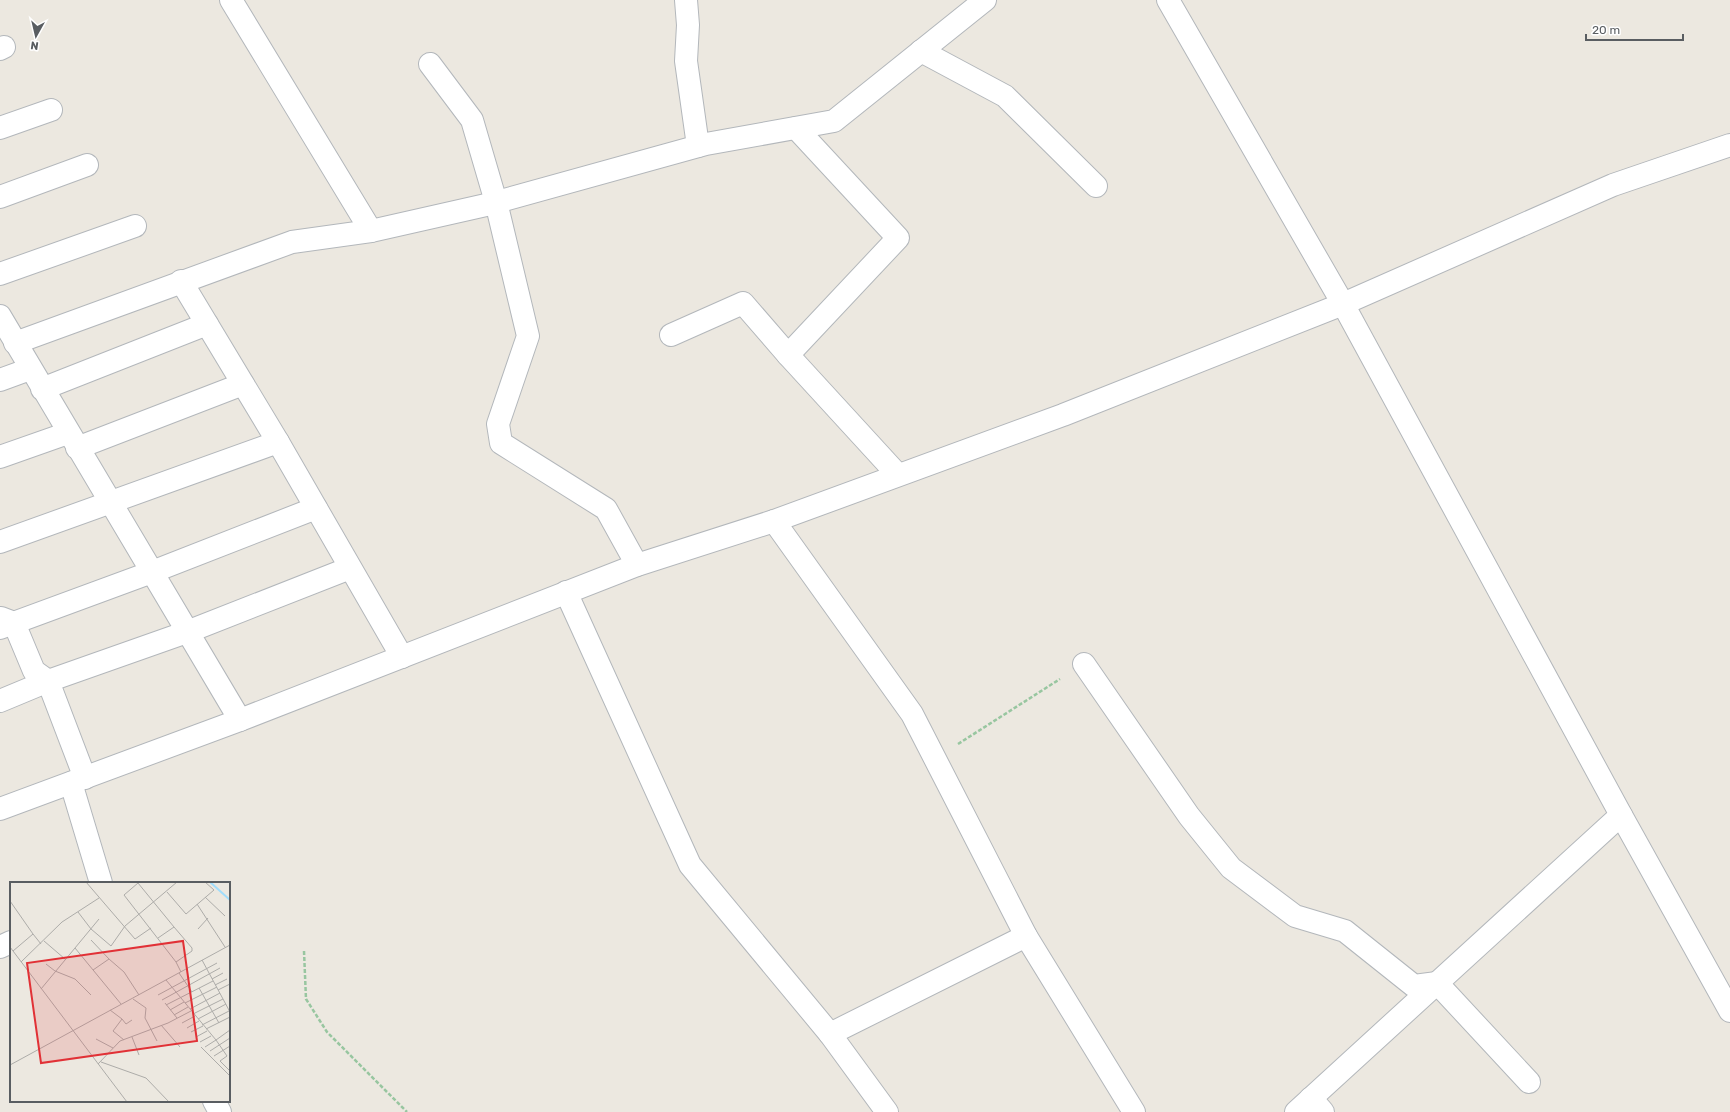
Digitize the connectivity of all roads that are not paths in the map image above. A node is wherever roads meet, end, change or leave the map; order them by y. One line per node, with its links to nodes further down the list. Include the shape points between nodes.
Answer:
1 (231, 0): 17 (street)
2 (686, 0): 11 (street, via 686,61)
3 (985, 0): 5 (street)
4 (1168, 0): 20 (street)
5 (921, 51): 9 (street, via 834,122); 13 (street, via 1005,96)
6 (430, 64): 15 (street, via 472,120)
7 (51, 110): 8 (street)
8 (0, 128)
9 (796, 128): 11 (street); 25 (street, via 898,238)
10 (1730, 145): 20 (street, via 1613,185)
11 (698, 146): 15 (street)
12 (87, 165): 14 (street)
13 (1096, 186)
14 (0, 197)
15 (496, 202): 17 (street); 38 (street, via 528,336 498,424 501,442 606,509)
16 (135, 226): 18 (street)
17 (371, 231): 19 (street, via 292,242)
18 (0, 274)
19 (181, 281): 22 (street); 24 (street)
20 (1343, 304): 33 (street, via 1063,415); 51 (street)
21 (0, 316): 24 (street)
22 (207, 324): 28 (street); 29 (street)
23 (671, 335): 25 (street, via 743,303)
24 (14, 343): 26 (street)
25 (788, 355): 33 (street)
26 (30, 369): 27 (street); 29 (street)
27 (0, 380)
28 (244, 384): 30 (street); 31 (street)
29 (42, 389): 30 (street)
30 (72, 440): 32 (street); 34 (street)
31 (278, 442): 34 (street); 35 (street)
32 (0, 457)
33 (898, 476): 36 (street)
34 (110, 502): 37 (street); 40 (street)
35 (316, 508): 39 (street); 40 (street)
36 (774, 521): 38 (street); 53 (street, via 912,714)
37 (0, 542)
38 (637, 565): 41 (street)
39 (350, 568): 43 (street); 44 (street)
40 (152, 572): 42 (street); 43 (street)
41 (566, 592): 44 (street); 58 (street, via 690,865)
42 (5, 623): 46 (street, via 34,671)
43 (187, 632): 46 (street); 48 (street)
44 (402, 657): 48 (street)
45 (1084, 664): 56 (street, via 1189,816 1231,868 1295,916 1345,931 1414,986)
46 (48, 681): 47 (street); 49 (street)
47 (0, 700)
48 (240, 720): 49 (street)
49 (78, 780): 50 (street); 52 (street)
50 (0, 809)
51 (1621, 815): 56 (street); 57 (street)
52 (101, 882)
53 (1026, 936): 58 (street); 64 (street)
54 (10, 942): 55 (street)
55 (0, 947)
56 (1438, 983): 59 (street); 61 (street)
57 (1730, 1011)
58 (830, 1034): 63 (street)
59 (1529, 1082)
60 (215, 1102): 62 (street)
61 (1310, 1107)
62 (220, 1112)
63 (887, 1112)
64 (1134, 1112)

